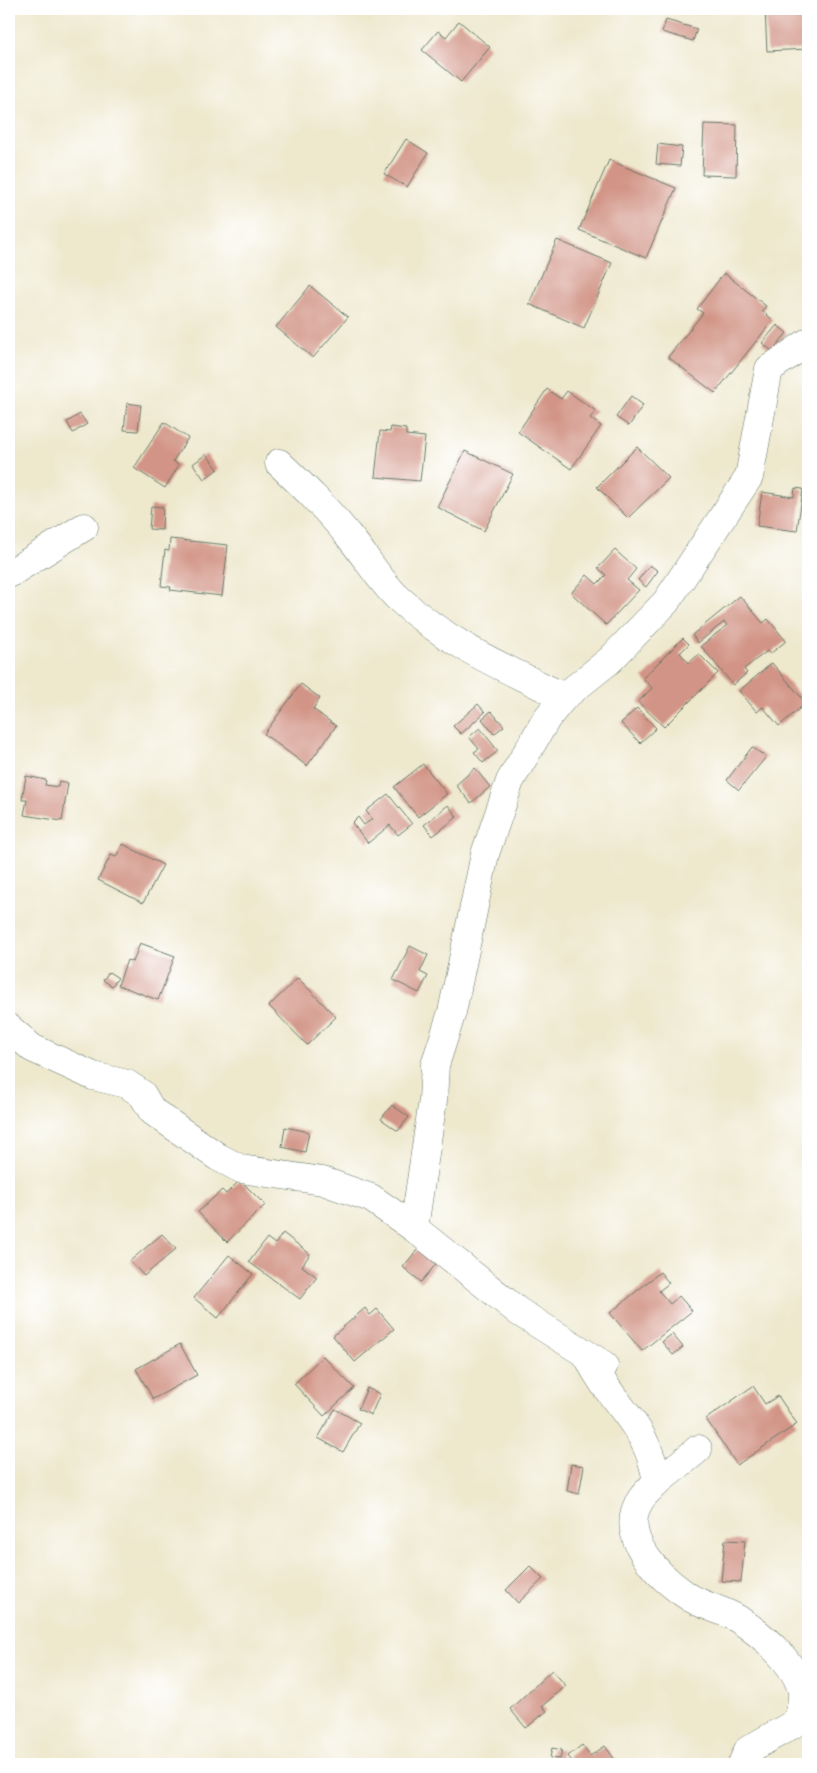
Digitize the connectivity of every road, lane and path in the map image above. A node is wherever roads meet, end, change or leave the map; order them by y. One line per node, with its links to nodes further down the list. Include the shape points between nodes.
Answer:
1 (808, 342): 5 (street, via 769,370 749,478 676,588 639,632)
2 (279, 463): 5 (street, via 330,514 390,589 421,618 488,660)
3 (84, 527): 4 (street)
4 (9, 574)
5 (564, 697): 7 (street, via 547,718 510,781 485,854 452,1012 435,1065)
6 (9, 1028): 7 (street, via 32,1048 93,1076 127,1084 142,1094 152,1110 218,1157 241,1169 323,1181 371,1198)
7 (414, 1228): 9 (street, via 519,1312 596,1361 598,1378 630,1415 651,1452)
8 (698, 1450): 9 (street)
9 (657, 1483): 10 (street, via 641,1498 633,1514 634,1532 648,1562 686,1596 737,1618 776,1650 790,1666 802,1693 797,1722 748,1750)
10 (742, 1764)

